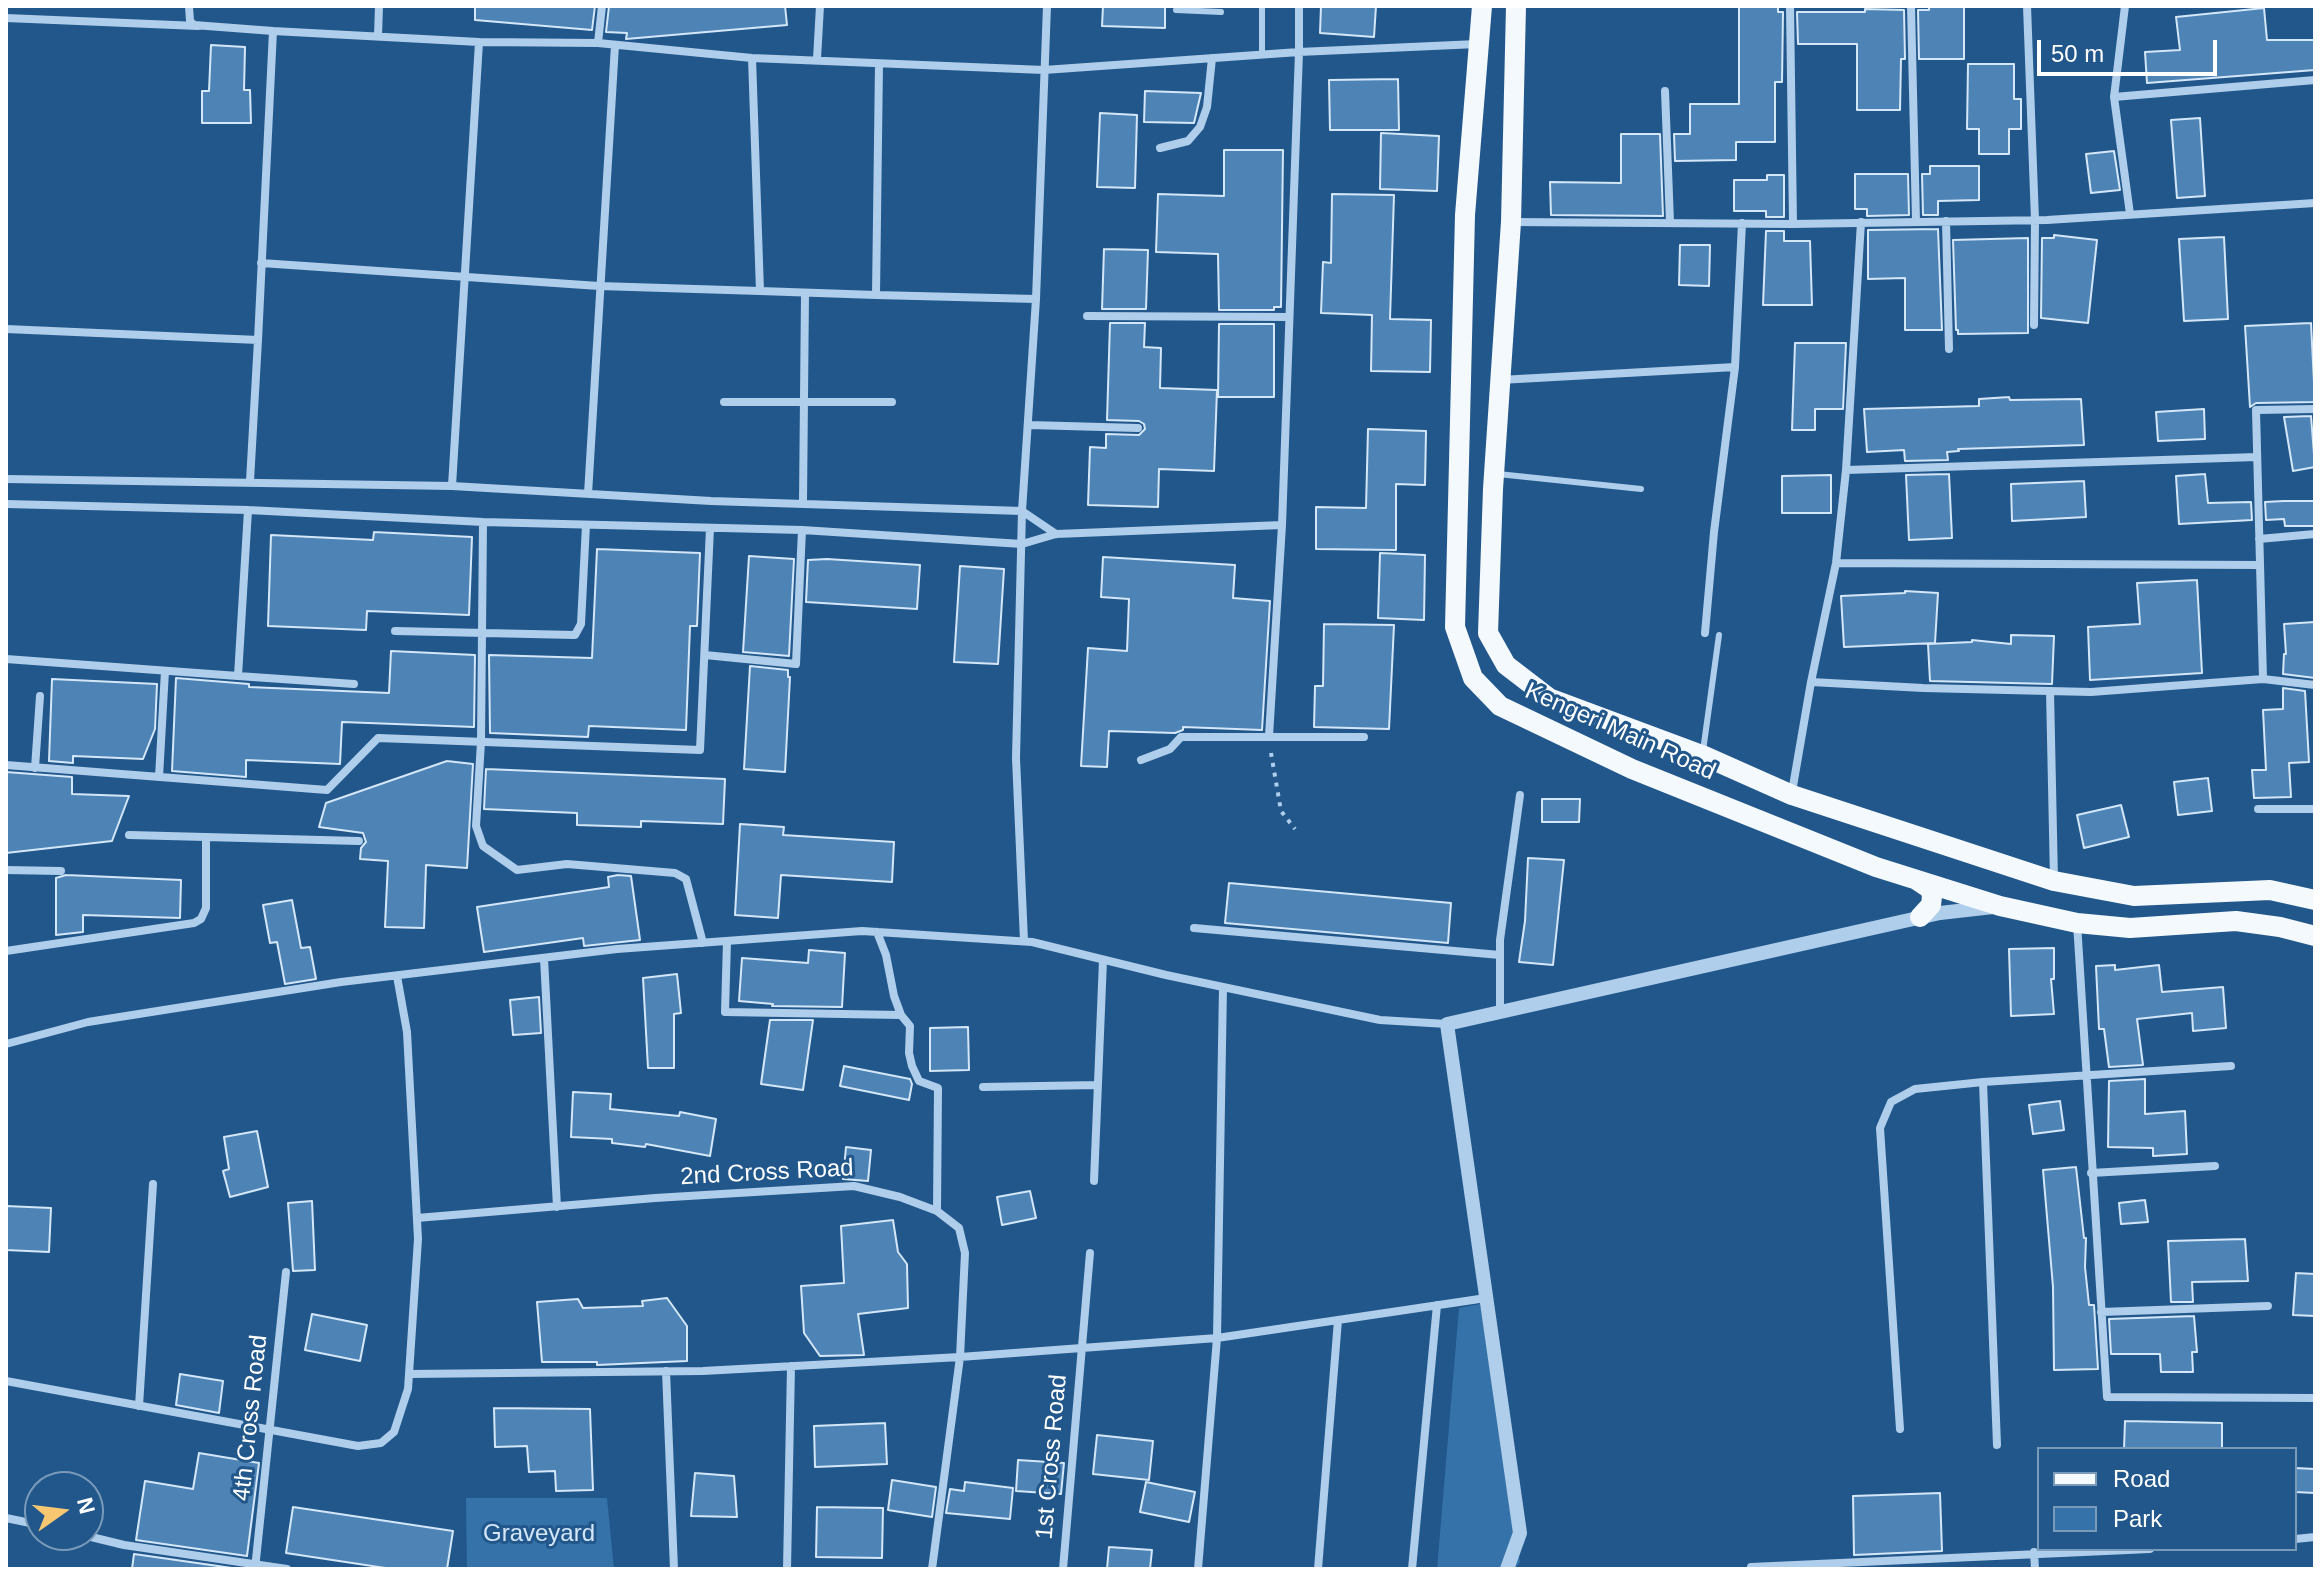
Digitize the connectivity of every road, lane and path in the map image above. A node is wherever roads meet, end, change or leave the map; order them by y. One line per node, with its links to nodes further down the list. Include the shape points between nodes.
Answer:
1 (189, 6): 17 (street, via 190,21)
2 (379, 6): 19 (street)
3 (602, 6): 21 (street)
4 (820, 6): 28 (street)
5 (1047, 6): 30 (street)
6 (1177, 6): 15 (lane, via 1176,10)
7 (1262, 6): 25 (lane)
8 (1299, 6): 24 (street)
9 (1482, 6): 22 (main road, Kengeri Main Road)
10 (1516, 6): 40 (main road, Kengeri Main Road)
11 (1790, 6): 44 (street)
12 (1911, 6): 38 (street)
13 (2027, 6): 37 (street)
14 (2125, 6): 33 (street)
15 (1221, 12)
16 (6, 18): 17 (street)
17 (198, 26): 18 (street)
18 (273, 31): 19 (street); 45 (street)
19 (378, 36): 20 (street)
20 (479, 42): 21 (street); 46 (street)
21 (598, 43): 23 (street)
22 (1481, 44): 24 (street); 121 (main road, Kengeri Main Road, via 1465,215 1455,627 1473,678 1500,706 1632,769)
23 (615, 45): 26 (street); 47 (street)
24 (1299, 52): 25 (street); 53 (street)
25 (1262, 55): 27 (street)
26 (752, 58): 28 (street); 48 (street)
27 (1212, 58): 30 (street); 34 (street, via 1200,127 1188,141)
28 (817, 59): 29 (street)
29 (879, 64): 30 (street); 50 (street)
30 (1044, 70): 51 (street)
31 (2315, 80): 33 (street)
32 (1665, 91): 41 (street)
33 (2114, 97): 36 (street)
34 (1160, 148)
35 (2315, 203): 36 (street)
36 (2130, 214): 37 (street)
37 (2035, 220): 39 (street); 54 (street)
38 (1916, 221): 39 (street); 42 (street)
39 (1946, 221): 57 (street)
40 (1511, 222): 41 (street); 59 (main road, Kengeri Main Road)
41 (1670, 222): 43 (street)
42 (1861, 222): 44 (street); 67 (street)
43 (1742, 223): 44 (street); 58 (street)
44 (1793, 224)
45 (261, 263): 46 (street); 56 (street)
46 (466, 277): 47 (street); 71 (street)
47 (599, 286): 48 (street); 73 (street)
48 (760, 291): 49 (street)
49 (805, 293): 50 (street); 60 (street)
50 (876, 295): 51 (street)
51 (1036, 299): 64 (street)
52 (1087, 316): 53 (street)
53 (1289, 317): 80 (street)
54 (2034, 325)
55 (6, 329): 56 (street)
56 (258, 340): 70 (street)
57 (1949, 349)
58 (1735, 367): 59 (street); 91 (street)
59 (1500, 380): 68 (main road, Kengeri Main Road)
60 (805, 400): 61 (street); 62 (street); 74 (street)
61 (724, 402)
62 (892, 402)
63 (2315, 409): 66 (street, via 2256,410)
64 (1029, 425): 65 (street); 77 (street)
65 (1138, 428)
66 (2257, 457): 67 (street); 85 (street)
67 (1846, 470): 87 (street)
68 (1494, 473): 72 (lane); 106 (main road, Kengeri Main Road, via 1488,633 1506,665 1549,698)
69 (6, 479): 70 (street)
70 (250, 481): 71 (street)
71 (452, 486): 73 (street)
72 (1641, 489)
73 (588, 494): 74 (street)
74 (803, 502): 77 (street)
75 (6, 504): 76 (street)
76 (248, 510): 78 (street); 96 (street)
77 (1022, 511): 83 (street); 86 (street)
78 (483, 522): 79 (street); 90 (street)
79 (586, 525): 81 (street); 90 (street, via 578,632)
80 (1282, 525): 83 (street); 103 (street)
81 (710, 528): 82 (street); 93 (street)
82 (802, 530): 86 (street); 93 (street, via 796,664)
83 (1056, 534): 86 (street)
84 (2315, 534): 85 (street)
85 (2259, 539): 88 (street)
86 (1022, 544): 131 (street, via 1016,758)
87 (1836, 563): 88 (street); 98 (street)
88 (2260, 565): 97 (street)
89 (395, 631): 90 (street)
90 (481, 633): 105 (street)
91 (1705, 633)
92 (1719, 635): 106 (lane)
93 (705, 655): 105 (street, via 700,750)
94 (6, 659): 95 (street)
95 (165, 671): 96 (street); 110 (street)
96 (238, 676): 99 (street)
97 (2263, 679): 100 (street); 101 (street)
98 (1811, 682): 101 (street); 112 (street)
99 (354, 684)
100 (2315, 685)
101 (2050, 691): 122 (street)
102 (40, 696): 109 (street)
103 (1269, 736): 104 (street); 107 (street, via 1181,737 1170,749); 115 (path, via 1281,811)
104 (1364, 737)
105 (481, 742): 110 (street, via 378,738 327,790); 132 (street, via 476,826 483,846 517,870 567,864 675,873 686,879)
106 (1702, 755): 112 (main road, Kengeri Main Road)
107 (1141, 760)
108 (6, 765): 109 (street)
109 (35, 768): 110 (street)
110 (159, 777)
111 (1520, 795): 134 (street)
112 (1792, 795): 122 (main road, Kengeri Main Road)
113 (2258, 809): 114 (street)
114 (2315, 809)
115 (1295, 829)
116 (129, 835): 117 (street)
117 (206, 837): 118 (street); 133 (street, via 206,908 194,923)
118 (359, 841)
119 (6, 870): 120 (street)
120 (61, 871)
121 (1918, 881): 124 (main road, Kengeri Main Road); 125 (main road, via 1932,896)
122 (2054, 881): 123 (main road, Kengeri Main Road, via 2134,896 2270,890)
123 (2315, 900)
124 (2000, 906): 125 (street); 126 (main road, Kengeri Main Road)
125 (1920, 917): 139 (street)
126 (2077, 923): 129 (main road, Kengeri Main Road, via 2130,928 2236,921); 144 (street)
127 (1194, 928): 134 (street)
128 (877, 932): 130 (street); 131 (street); 140 (street)
129 (2315, 936)
130 (727, 941): 132 (street); 140 (street, via 725,1012)
131 (1024, 941): 136 (street)
132 (703, 943): 135 (street)
133 (6, 951)
134 (1500, 955): 139 (street)
135 (544, 958): 137 (street); 152 (street)
136 (1103, 960): 138 (street); 146 (street)
137 (397, 976): 142 (street, via 88,1022); 154 (street, via 407,1032)
138 (1223, 987): 141 (street, via 1380,1020); 162 (street)
139 (1500, 1012): 141 (street)
140 (901, 1015): 153 (street, via 910,1026 909,1053 919,1081 938,1088)
141 (1447, 1024): 157 (street)
142 (6, 1044)
143 (2231, 1066): 144 (street)
144 (2086, 1074): 145 (street); 149 (street)
145 (1983, 1082): 171 (street, via 1915,1089 1891,1102 1880,1128); 173 (street)
146 (1098, 1085): 147 (street); 150 (street)
147 (983, 1087)
148 (2215, 1166): 149 (street)
149 (2091, 1173): 160 (street)
150 (1094, 1181)
151 (153, 1184): 170 (street)
152 (557, 1207): 153 (street, 2nd Cross Road, via 854,1186); 154 (street, 2nd Cross Road)
153 (937, 1211): 164 (street, 2nd Cross Road, via 959,1228 965,1253)
154 (417, 1218): 167 (street)
155 (1090, 1253): 163 (street, 1st Cross Road)
156 (286, 1272): 172 (street, 4th Cross Road)
157 (1486, 1298): 158 (street); 189 (street, via 1520,1533)
158 (1437, 1305): 161 (street); 188 (street)
159 (2268, 1306): 160 (street)
160 (2101, 1312): 169 (street, via 2107,1397)
161 (1338, 1320): 162 (street); 187 (street)
162 (1217, 1338): 163 (street); 186 (street)
163 (1082, 1349): 164 (street); 185 (street, 1st Cross Road)
164 (960, 1357): 165 (street); 184 (street, 2nd Cross Road)
165 (791, 1366): 166 (street); 183 (street)
166 (666, 1371): 167 (street); 182 (street)
167 (409, 1374): 172 (street, via 394,1432 381,1443 358,1446)
168 (6, 1381): 170 (street)
169 (2315, 1398)
170 (139, 1406): 172 (street)
171 (1900, 1429)
172 (269, 1430): 178 (street, 4th Cross Road)
173 (1997, 1445)
174 (104, 1540): 178 (street)
175 (2073, 1551): 176 (street)
176 (2034, 1552): 177 (street); 190 (street)
177 (1926, 1565): 180 (street)
178 (255, 1566): 181 (street)
179 (1751, 1567): 180 (street)
180 (1796, 1567)
181 (287, 1569)
182 (674, 1569)
183 (787, 1569)
184 (932, 1569)
185 (1063, 1569)
186 (1198, 1569)
187 (1318, 1569)
188 (1412, 1569)
189 (1507, 1569)
190 (2035, 1569)

